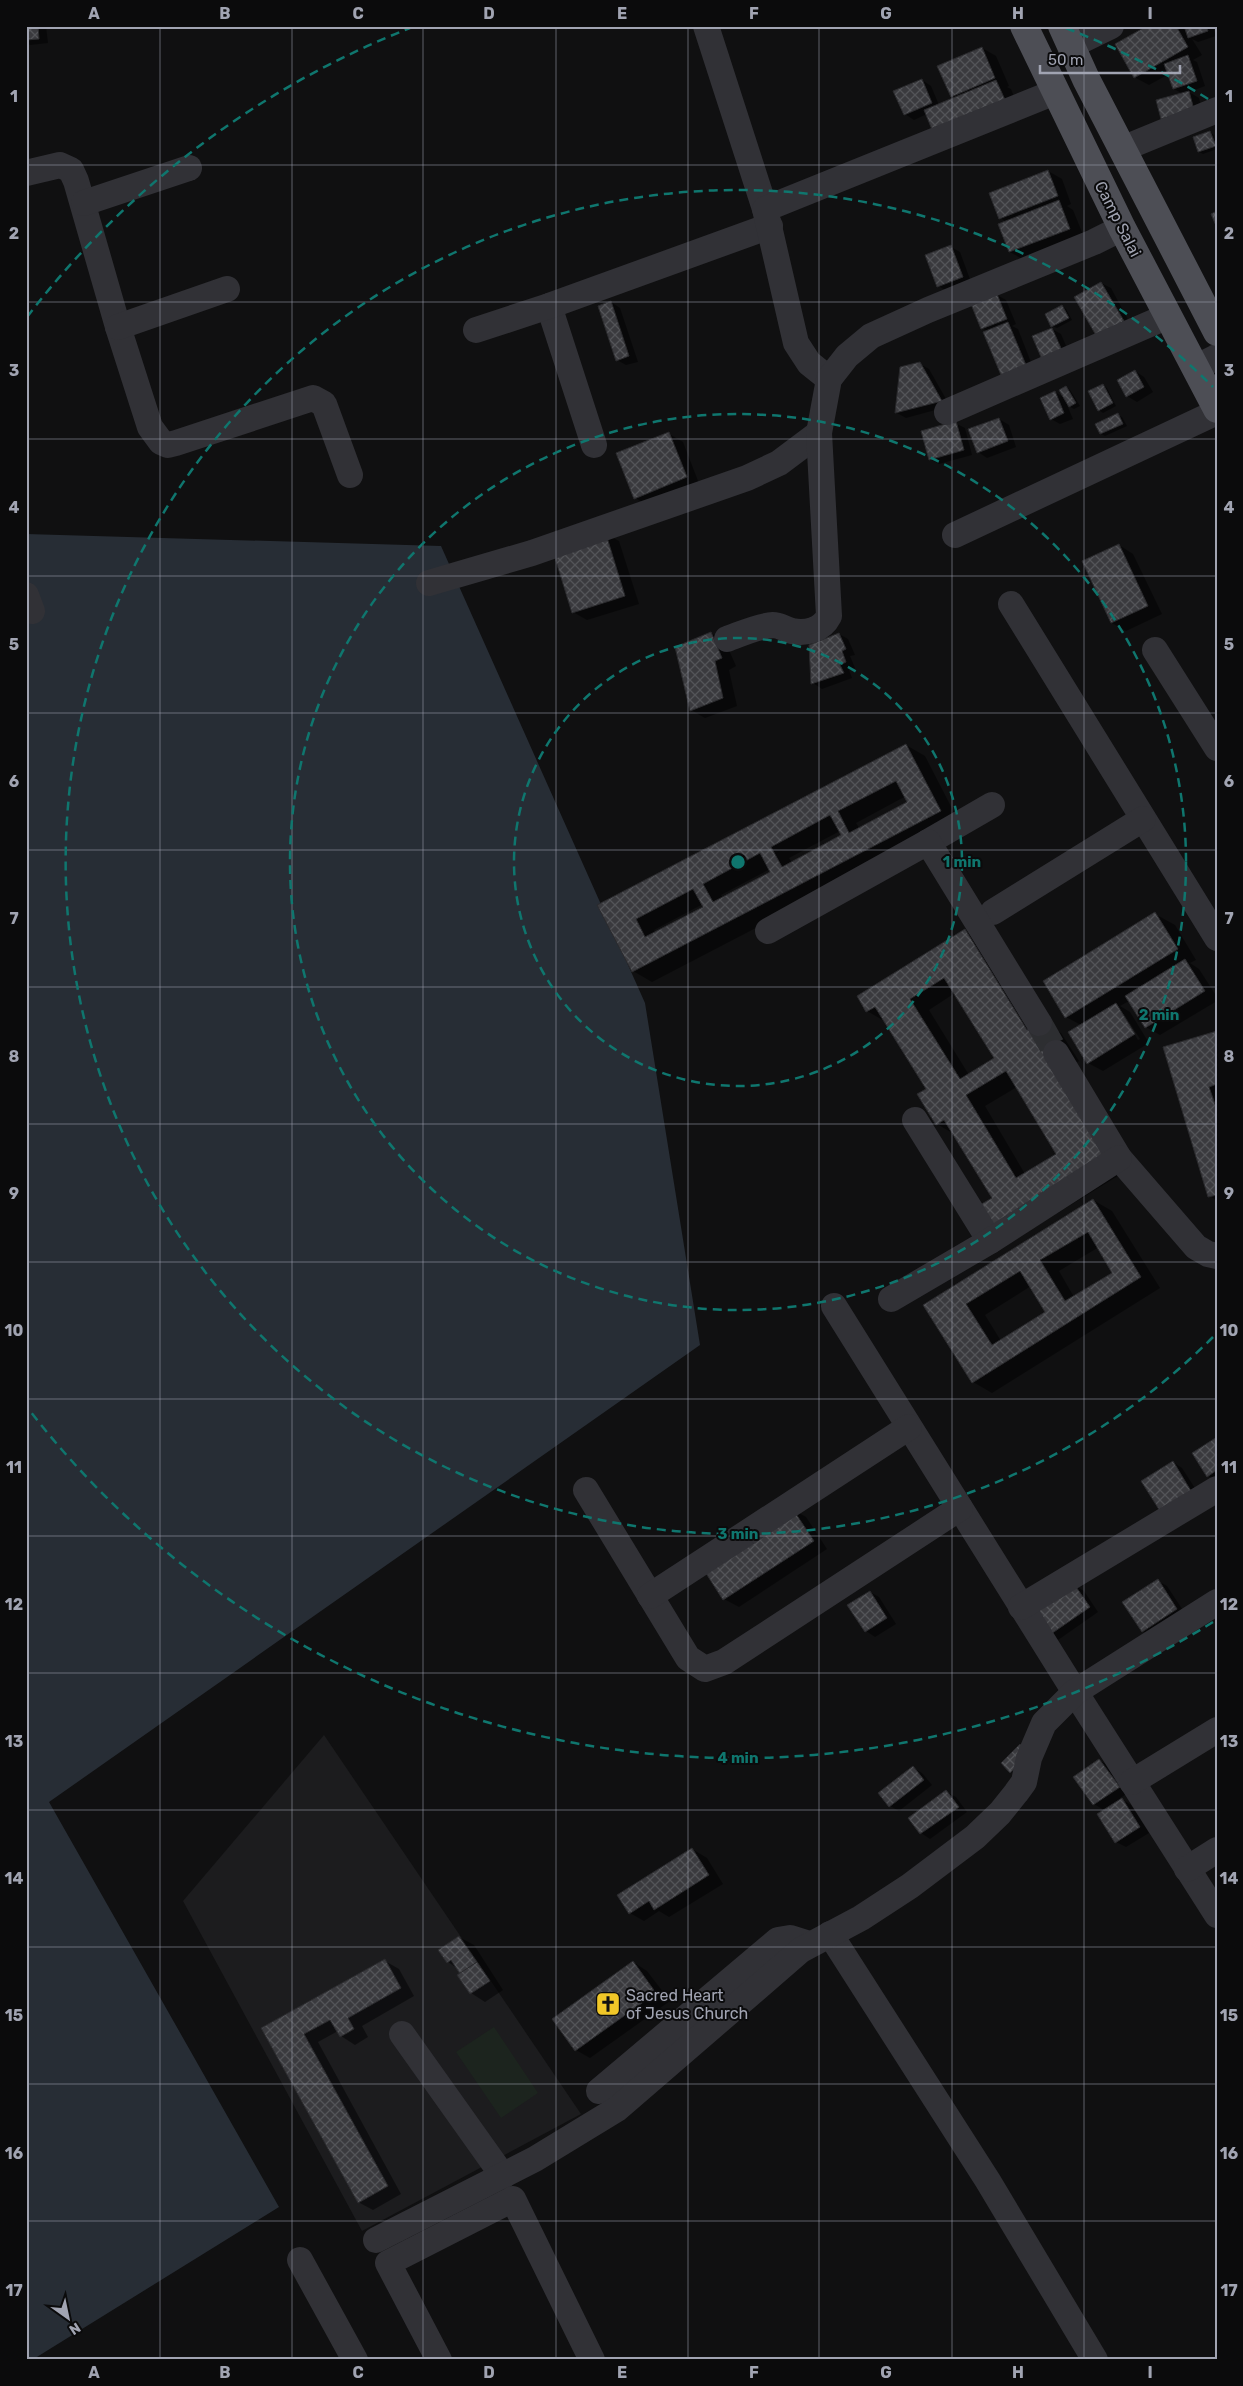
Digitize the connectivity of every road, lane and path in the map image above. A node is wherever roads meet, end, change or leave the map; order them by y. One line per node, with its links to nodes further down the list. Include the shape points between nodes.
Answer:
1 (706, 26): 11 (street)
2 (1024, 26): 5 (main road, Camp Salai)
3 (1111, 26): 4 (street)
4 (1067, 36): 7 (main road)
5 (1055, 92): 11 (street); 12 (main road, Camp Salai)
6 (1217, 110): 7 (street)
7 (1122, 149): 18 (main road)
8 (189, 168): 10 (street)
9 (26, 173): 10 (street, via 60,164 71,170)
10 (84, 204): 16 (street)
11 (768, 218): 14 (street); 20 (street, via 796,343 808,363)
12 (1122, 228): 15 (main road, Camp Salai); 20 (street, via 871,336)
13 (227, 289): 16 (street)
14 (549, 306): 17 (street); 24 (street)
15 (1168, 316): 19 (main road, Camp Salai); 22 (street)
16 (118, 327): 25 (street, via 150,427 161,442 168,445 176,443 313,398 324,404)
17 (476, 330)
18 (1217, 332)
19 (1206, 363): 21 (main road, Camp Salai)
20 (829, 379): 23 (street)
21 (1217, 410): 26 (street)
22 (947, 412)
23 (819, 433): 27 (street, via 779,463 747,478 532,553); 29 (street, via 829,616 826,623 809,631 794,632 772,625)
24 (594, 445)
25 (350, 475)
26 (955, 535)
27 (429, 583)
28 (1011, 604): 33 (street)
29 (727, 639)
30 (1155, 650): 31 (street)
31 (1217, 748)
32 (992, 805): 34 (street)
33 (1142, 819): 35 (street); 37 (street)
34 (928, 842): 36 (street); 38 (street)
35 (993, 912)
36 (768, 930)
37 (1217, 938)
38 (1039, 1023)
39 (1056, 1053): 41 (street)
40 (915, 1120): 42 (street)
41 (1119, 1158): 42 (street); 43 (street, via 1196,1247)
42 (990, 1240): 44 (street)
43 (1217, 1256)
44 (891, 1300)
45 (834, 1306): 46 (street)
46 (909, 1426): 49 (street); 50 (street)
47 (1217, 1489): 52 (street)
48 (586, 1490): 50 (street)
49 (960, 1508): 50 (street, via 724,1662 705,1668 688,1658); 52 (street)
50 (650, 1596)
51 (1217, 1602): 53 (street)
52 (1021, 1606): 53 (street)
53 (1075, 1692): 55 (street); 59 (street, via 1044,1723 1029,1758 1024,1782 1000,1814 917,1881 861,1918)
54 (1217, 1730): 55 (street)
55 (1132, 1782): 57 (street)
56 (1217, 1850): 57 (street)
57 (1187, 1868): 58 (street)
58 (1217, 1915)
59 (819, 1939): 61 (street, via 778,1940); 62 (street, via 617,2109); 68 (street, via 988,2181)
60 (402, 2034): 62 (street)
61 (600, 2091)
62 (499, 2187): 63 (street); 66 (street, via 388,2262); 67 (street, via 513,2199)
63 (376, 2240)
64 (300, 2260): 65 (street)
65 (355, 2360)
66 (439, 2360)
67 (592, 2360)
68 (1095, 2360)

